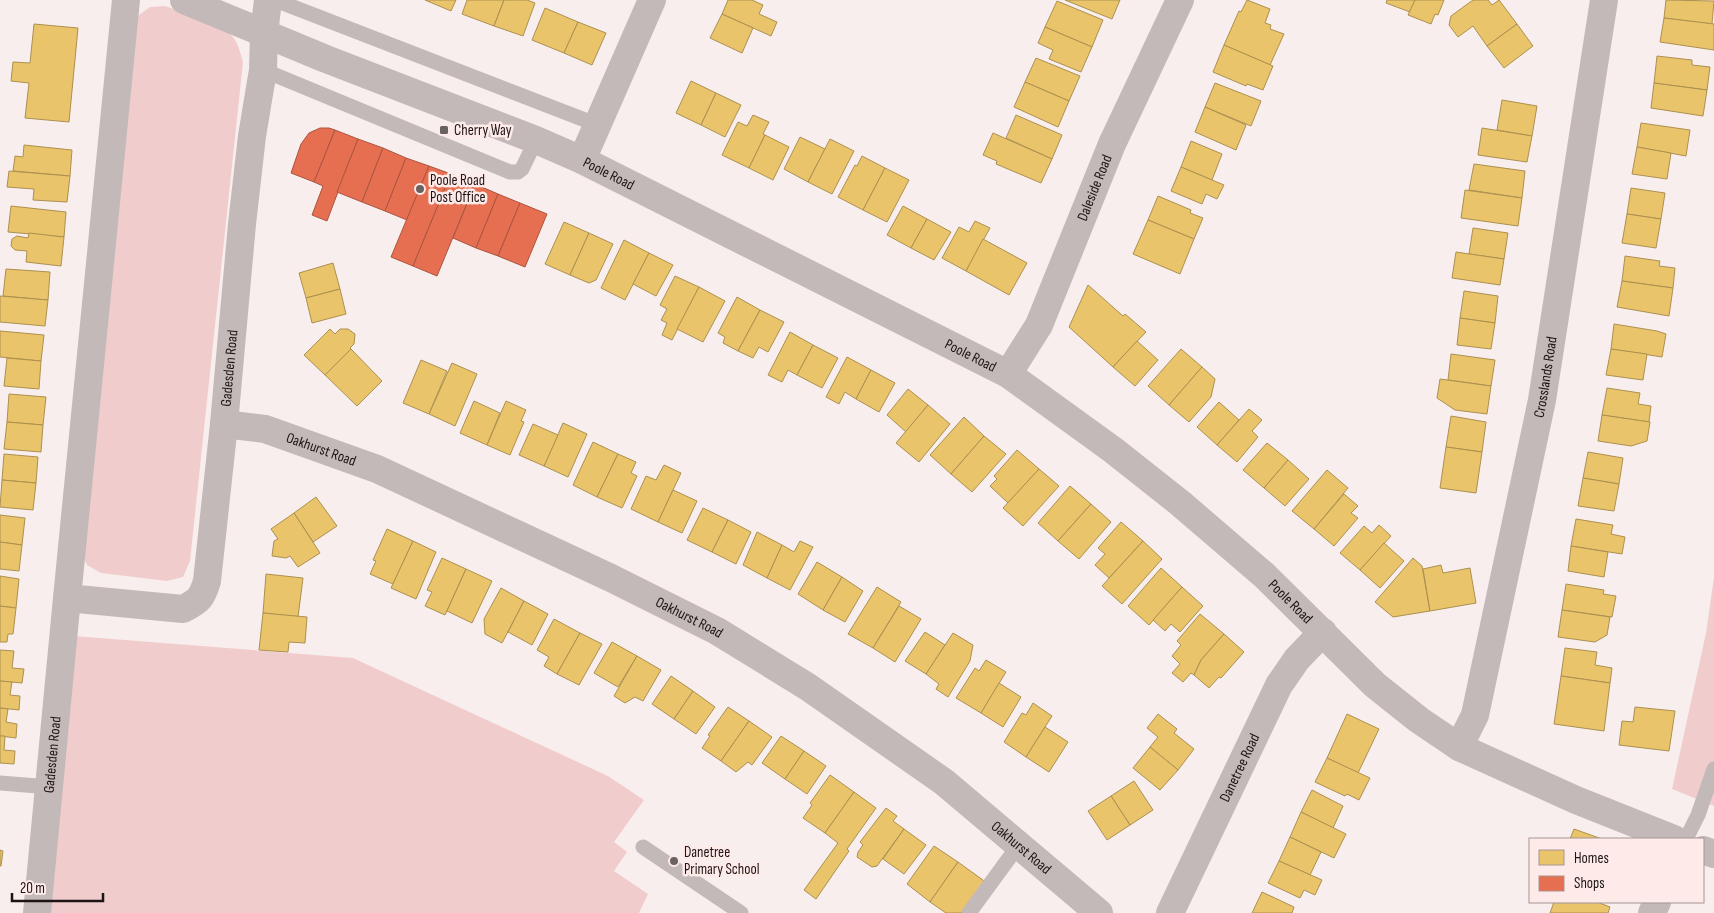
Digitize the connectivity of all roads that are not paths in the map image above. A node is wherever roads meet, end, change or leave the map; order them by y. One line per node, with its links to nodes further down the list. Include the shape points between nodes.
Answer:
1 (126, 0): 15 (street, Gadesden Road)
2 (184, 0): 8 (street, Poole Road)
3 (268, 0): 8 (street, Gadesden Road)
4 (275, 0): 10 (lane)
5 (652, 0): 10 (street)
6 (1180, 0): 13 (street, Daleside Road, via 1112,144 1039,324)
7 (1604, 0): 17 (street, Crosslands Road, via 1542,400 1475,715)
8 (264, 34): 9 (street, Gadesden Road); 11 (street, Poole Road)
9 (262, 70): 11 (lane, via 510,172 522,169); 14 (street, Gadesden Road, via 244,205)
10 (598, 125): 12 (street)
11 (536, 140): 12 (street, Poole Road)
12 (582, 160): 13 (street, Poole Road)
13 (1008, 374): 16 (street, Poole Road, via 1180,502)
14 (224, 424): 15 (street, Gadesden Road, via 207,581 196,603 183,609); 23 (street, Oakhurst Road, via 265,429 377,469 717,631 808,687 944,782)
15 (67, 598): 20 (street, Gadesden Road)
16 (1323, 632): 17 (street, Poole Road, via 1375,685); 29 (street, Danetree Road, via 1297,659 1279,685)
17 (1459, 747): 21 (street, Poole Road, via 1576,800)
18 (1714, 769): 22 (lane)
19 (0, 783): 20 (lane)
20 (50, 787): 25 (street, Gadesden Road)
21 (1671, 838)
22 (1686, 838)
23 (1018, 846): 27 (lane); 28 (street, Oakhurst Road)
24 (643, 847): 26 (lane)
25 (37, 913)
26 (741, 913)
27 (969, 913)
28 (1099, 913)
29 (1170, 913)

